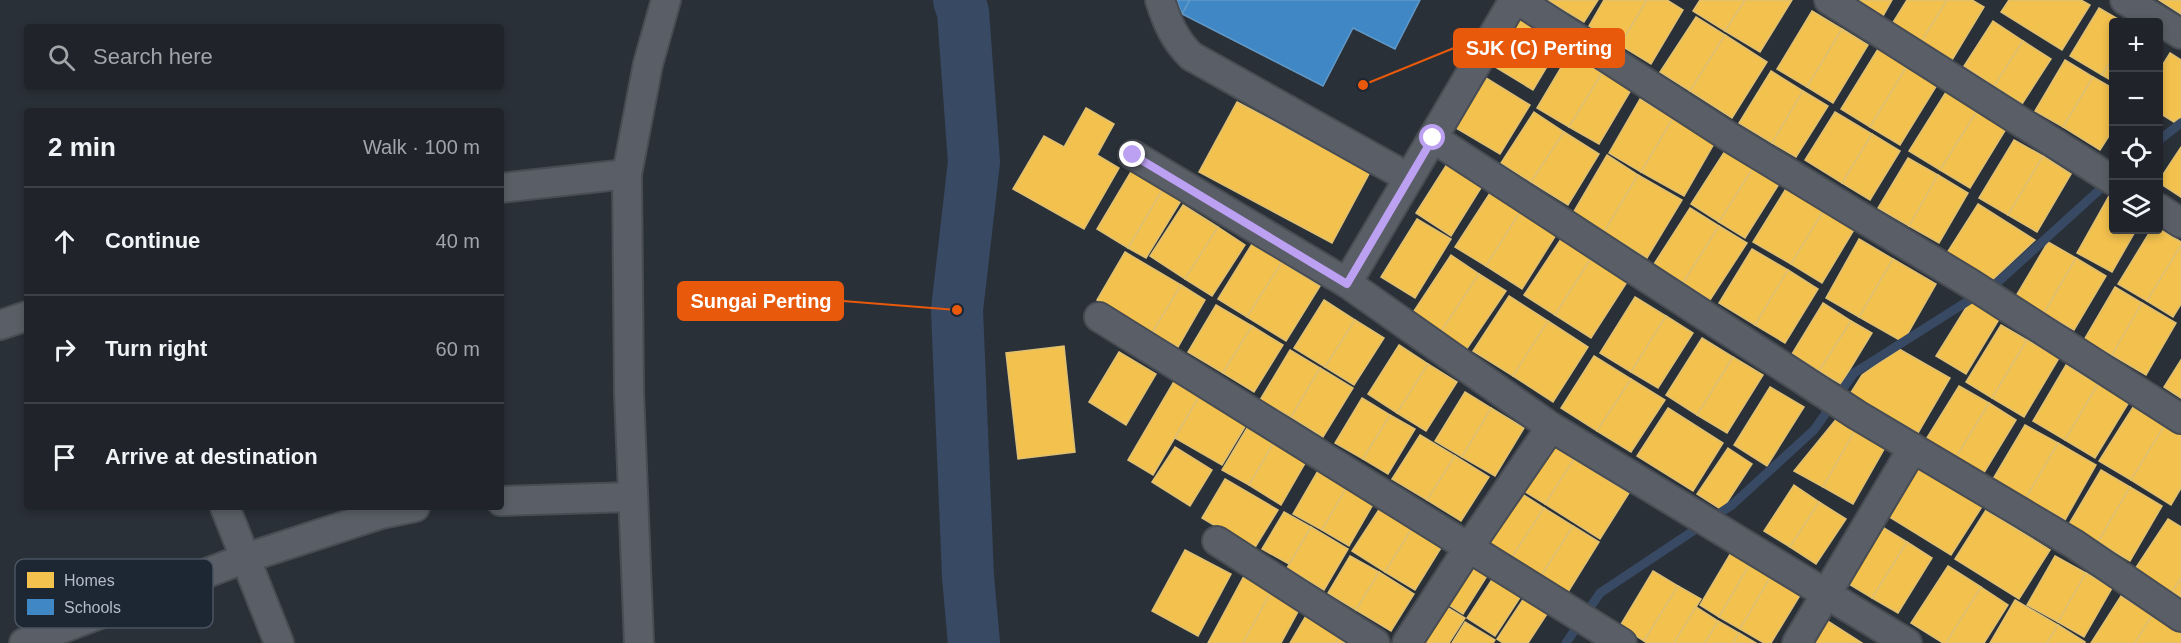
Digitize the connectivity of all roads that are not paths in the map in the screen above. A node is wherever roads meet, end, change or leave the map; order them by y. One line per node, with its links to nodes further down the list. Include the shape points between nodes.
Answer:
1 (666, 0): 9 (street, via 648,64)
2 (1160, 0): 11 (street, via 1172,33 1191,56)
3 (1516, 0): 7 (street); 19 (street)
4 (1829, 0): 10 (street)
5 (2125, 0): 6 (street)
6 (2181, 34)
7 (1433, 138): 11 (street); 21 (street)
8 (1133, 155): 15 (street)
9 (627, 174): 12 (street); 22 (street)
10 (2107, 177)
11 (1409, 178): 15 (street)
12 (504, 188)
13 (2163, 211): 14 (street)
14 (2181, 223)
15 (1347, 284): 20 (street)
16 (24, 317): 18 (street)
17 (1099, 317): 27 (street)
18 (0, 325)
19 (2181, 419)
20 (1551, 427): 27 (street); 30 (street)
21 (1913, 448): 30 (street); 31 (street, via 2074,544)
22 (632, 497): 23 (street); 35 (street)
23 (504, 501)
24 (226, 510): 28 (street)
25 (400, 510): 28 (street)
26 (1217, 541): 36 (street)
27 (1469, 547): 37 (street); 38 (street)
28 (246, 558): 29 (street); 34 (street)
29 (213, 571)
30 (1827, 593): 39 (street); 40 (street)
31 (2181, 617)
32 (63, 628): 33 (street)
33 (24, 643)
34 (279, 643)
35 (639, 643)
36 (1375, 643)
37 (1407, 643)
38 (1622, 643)
39 (1797, 643)
40 (1907, 643)

